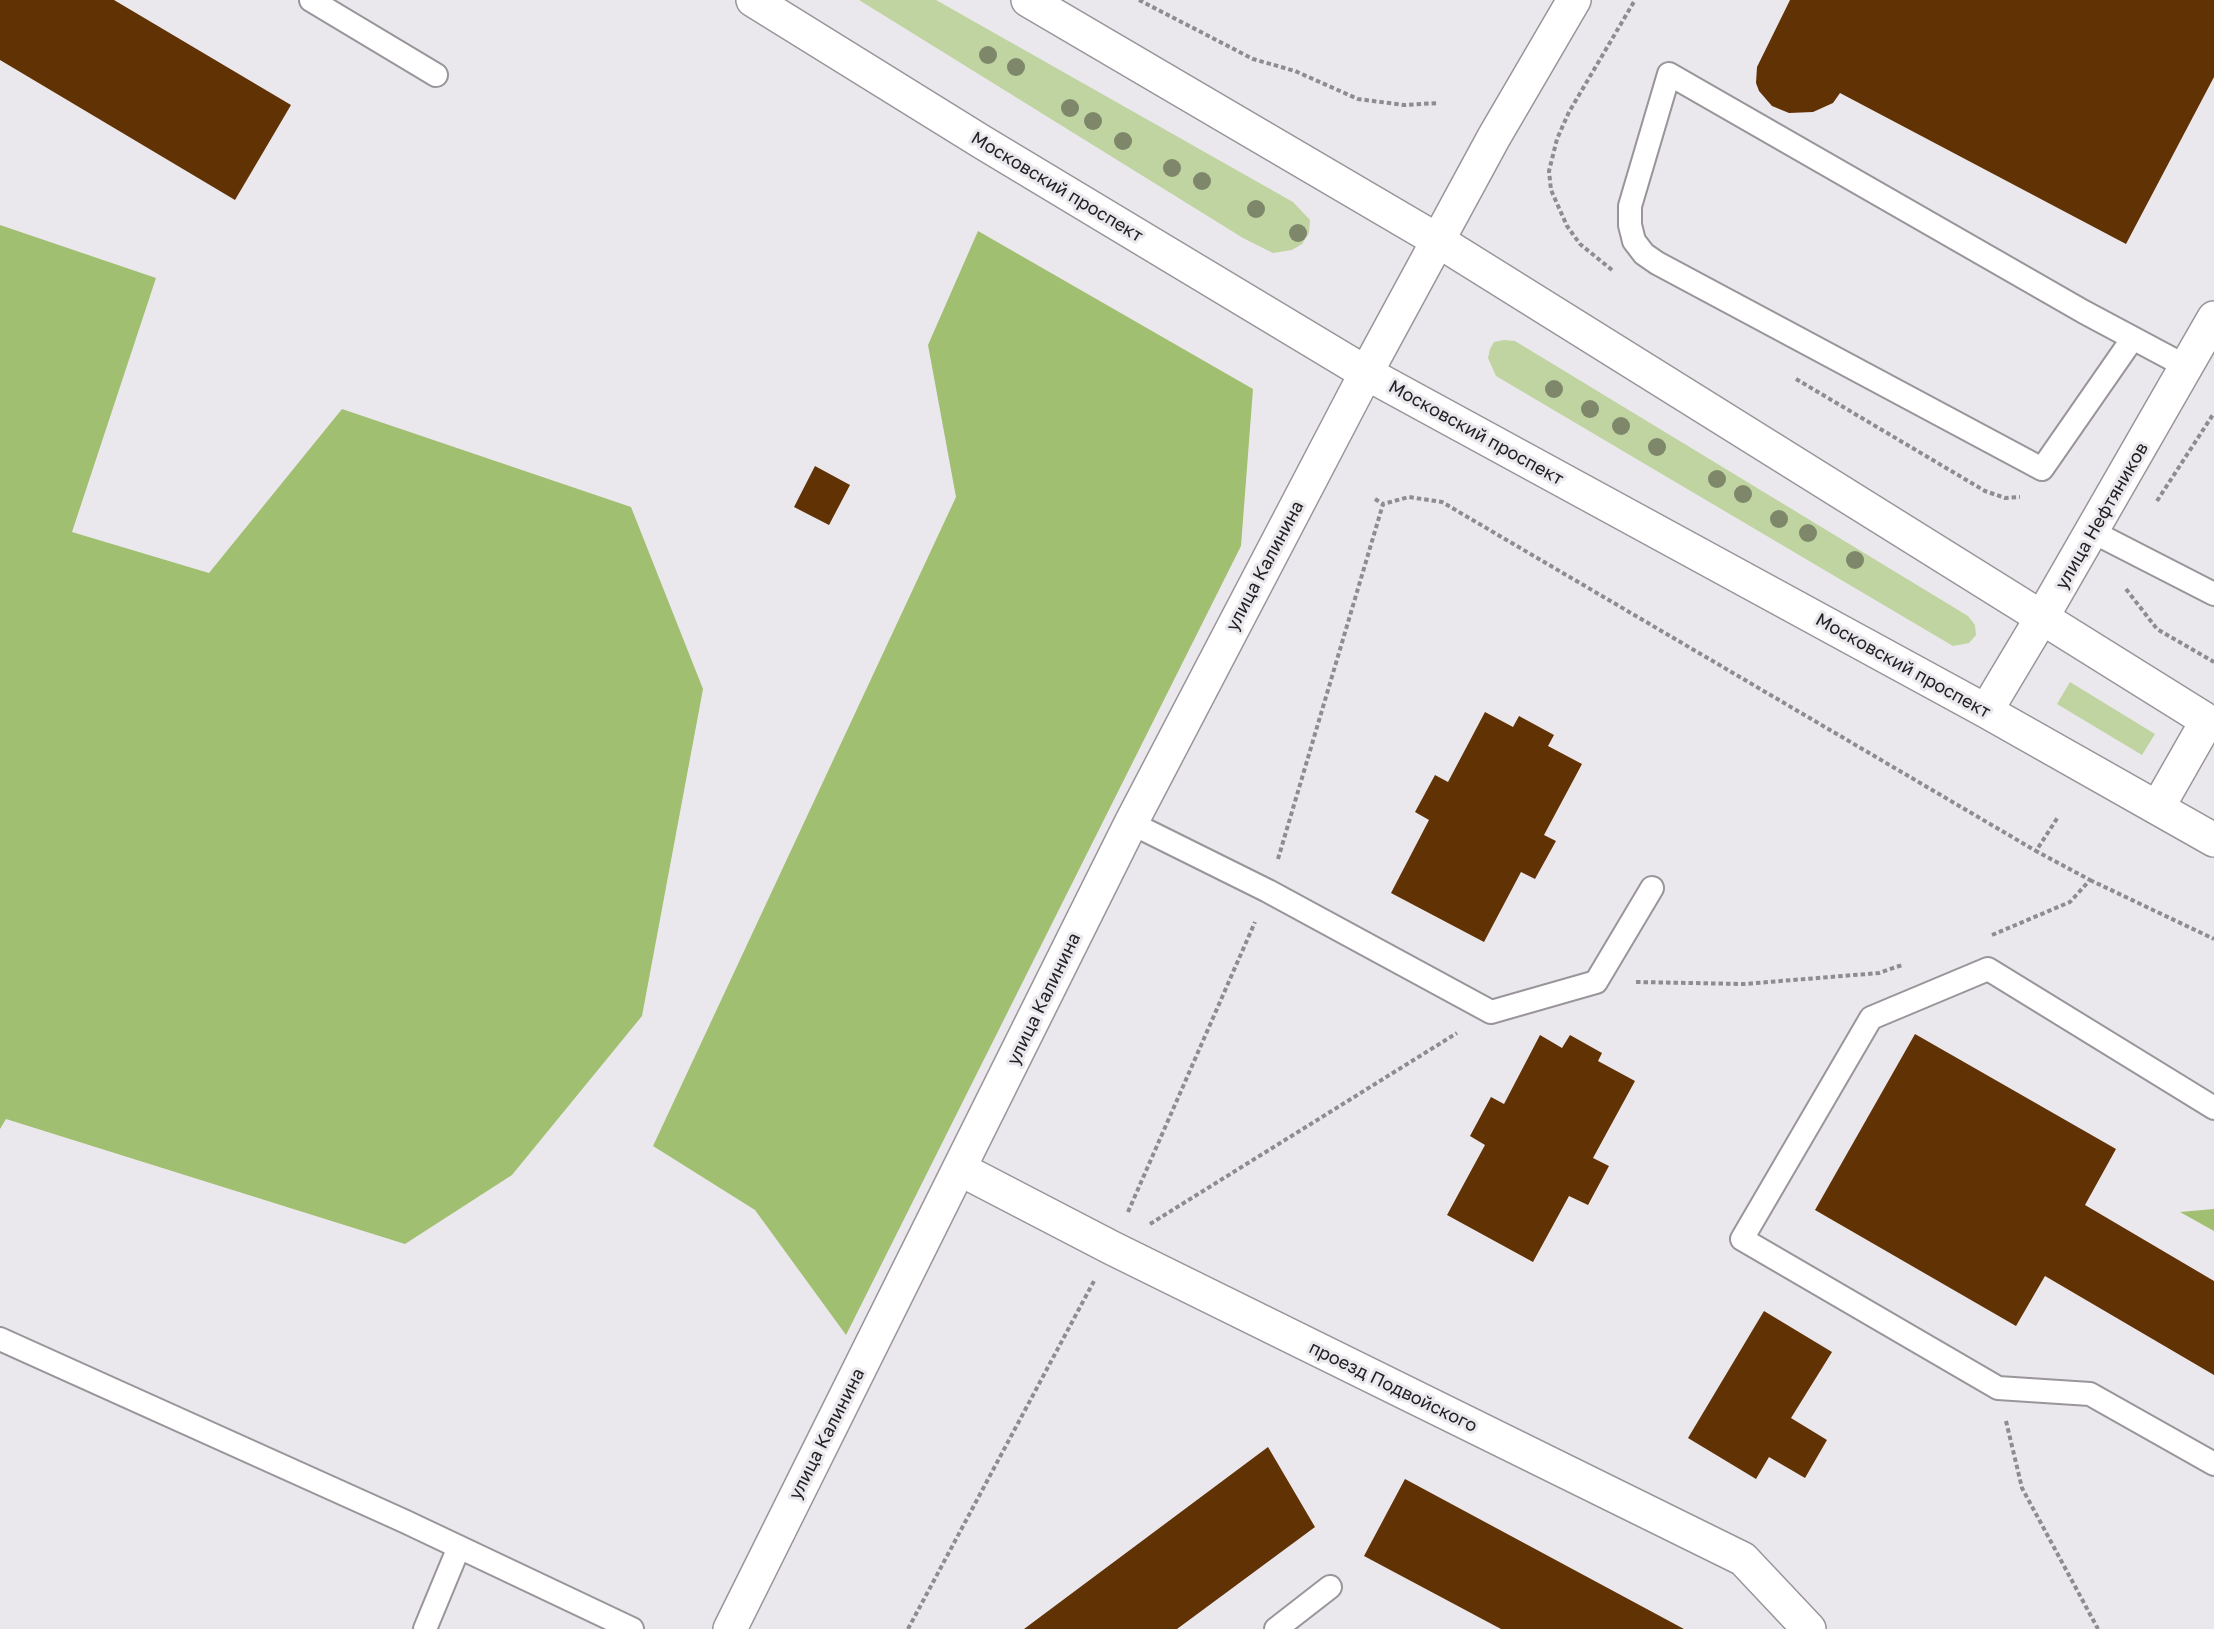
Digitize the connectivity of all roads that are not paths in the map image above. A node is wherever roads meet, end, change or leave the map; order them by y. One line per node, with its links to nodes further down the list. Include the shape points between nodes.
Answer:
1 (311, 0): 5 (lane)
2 (753, 0): 10 (main road, Московский проспект)
3 (1574, 0): 6 (main road, улица Калинина)
4 (1030, 1): 6 (main road)
5 (436, 75)
6 (1437, 240): 10 (main road, улица Калинина); 13 (main road)
7 (2213, 323): 9 (main road, улица Нефтяников)
8 (2133, 338): 8 (lane, via 2042,469 1657,263 1634,241 1630,206 1669,74); 9 (lane)
9 (2187, 367): 11 (main road, улица Нефтяников)
10 (1366, 374): 14 (main road, Московский проспект); 17 (main road, улица Калинина)
11 (2093, 532): 12 (lane); 13 (main road, улица Нефтяников)
12 (2214, 594)
13 (2041, 619): 14 (main road, улица Нефтяников); 15 (main road)
14 (1986, 711): 16 (main road, Московский проспект)
15 (2211, 723): 16 (main road)
16 (2158, 807): 18 (main road, Московский проспект)
17 (1131, 823): 19 (lane, via 1268,891 1491,1012 1596,982); 21 (main road, улица Калинина)
18 (2214, 840)
19 (1652, 888)
20 (2214, 1108): 23 (lane, via 1988,969 1871,1018 1742,1239 1998,1388 2090,1394)
21 (960, 1169): 28 (main road, улица Калинина); 30 (main road, проезд Подвойского, via 1743,1559)
22 (0, 1339): 24 (lane)
23 (2214, 1464)
24 (459, 1547): 26 (lane); 27 (lane)
25 (1330, 1587): 29 (lane)
26 (424, 1629)
27 (632, 1629)
28 (730, 1629)
29 (1276, 1629)
30 (1809, 1629)

